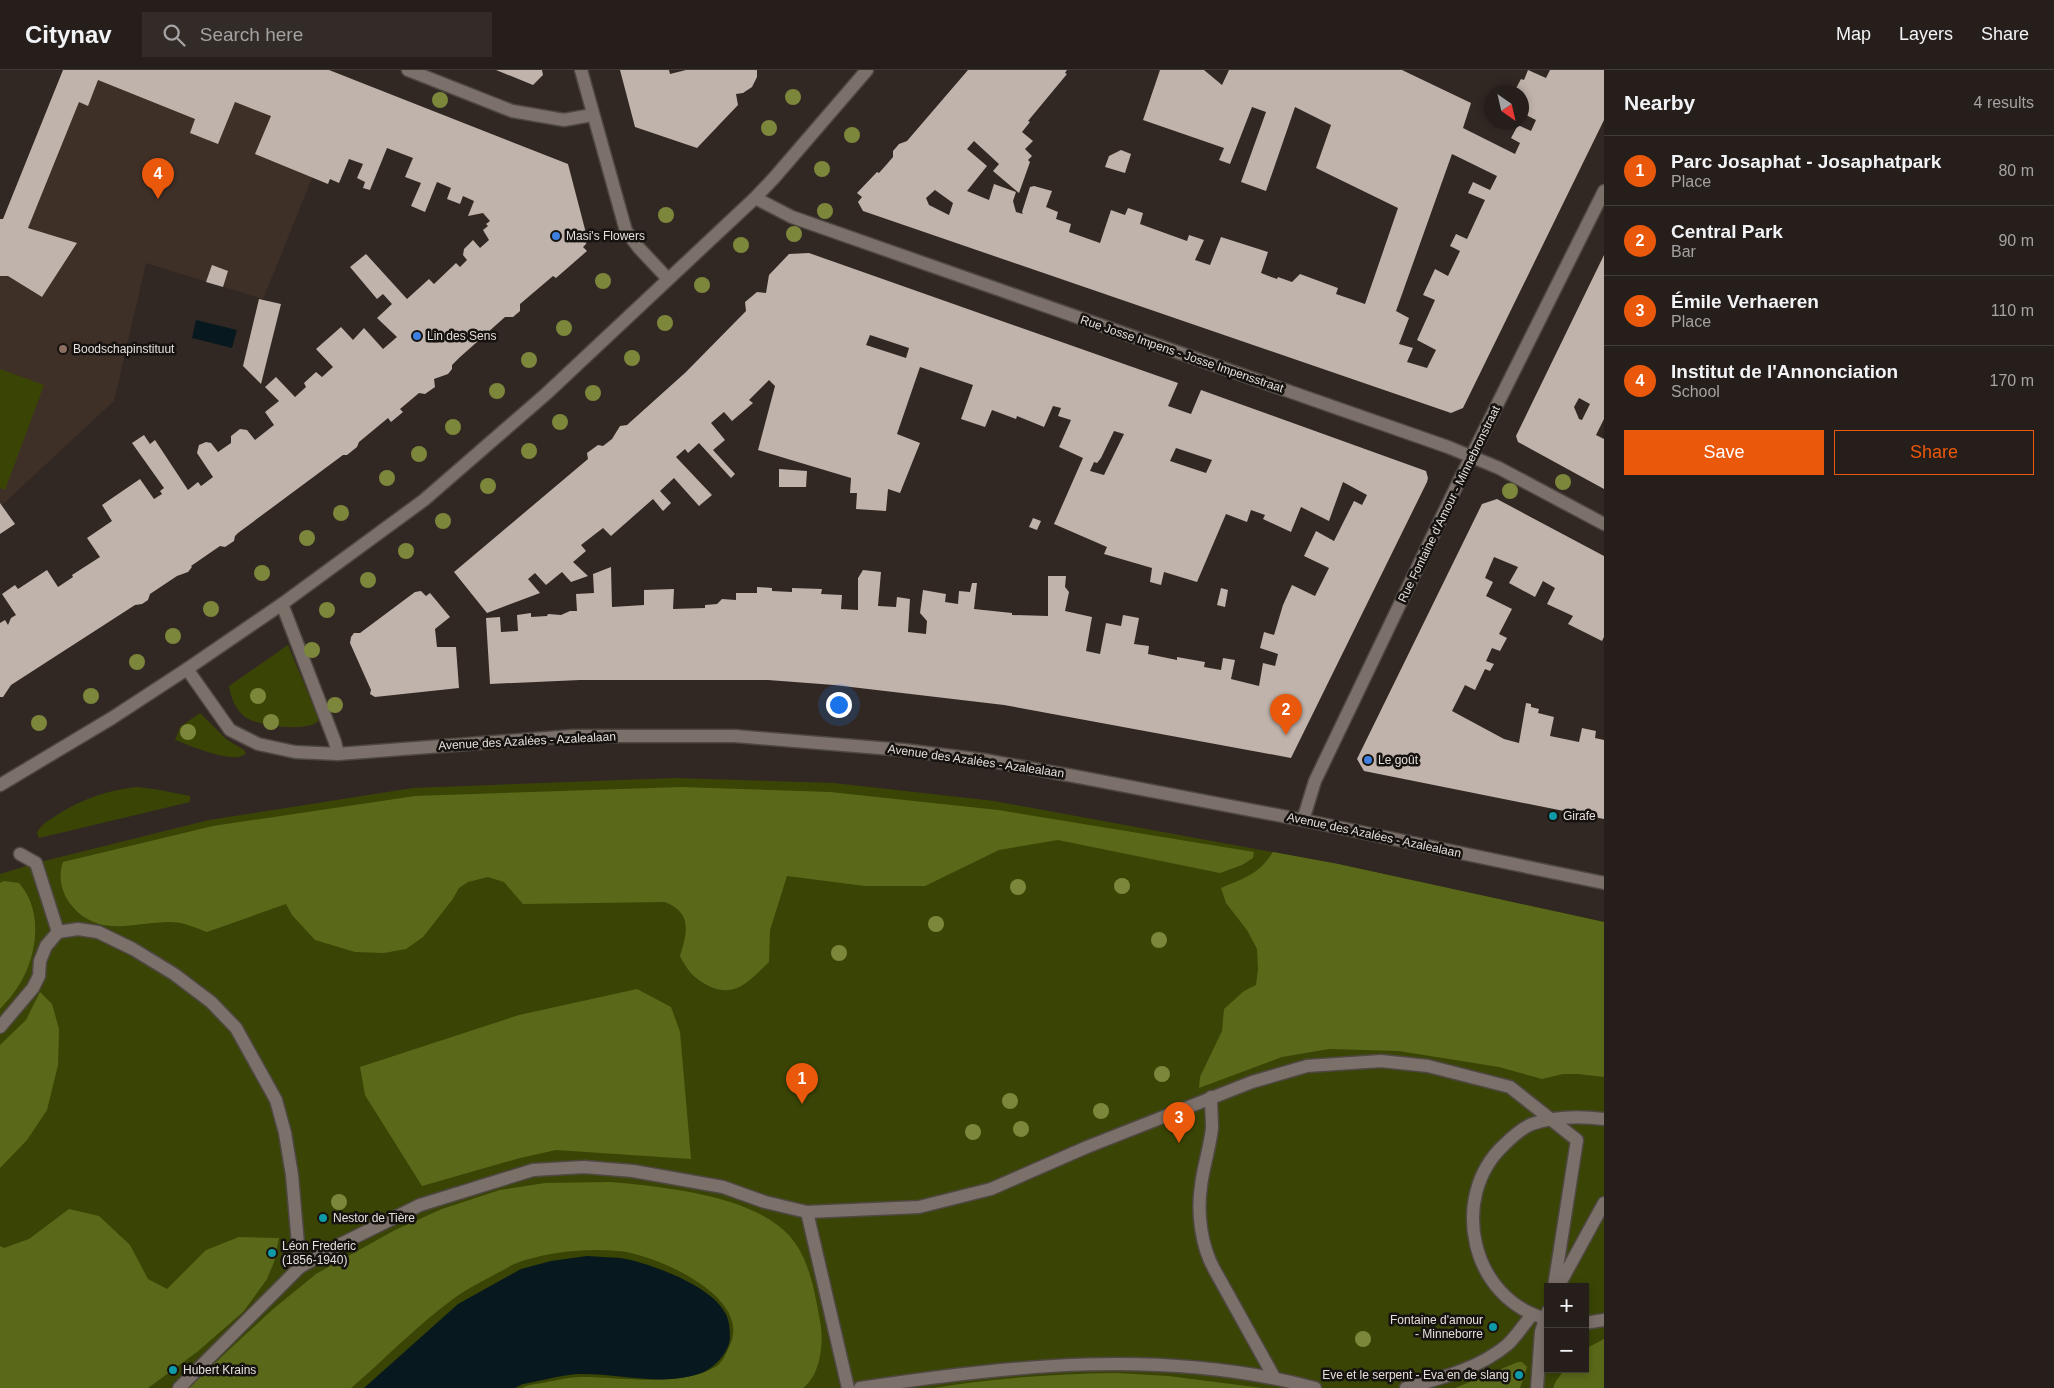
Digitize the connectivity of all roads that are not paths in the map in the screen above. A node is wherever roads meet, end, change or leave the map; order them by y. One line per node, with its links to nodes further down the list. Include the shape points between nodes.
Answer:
1 (408, 70): 4 (street, via 512,111 564,120)
2 (580, 70): 4 (street)
3 (867, 70): 6 (street)
4 (592, 115): 7 (street, via 626,231)
5 (1604, 191): 8 (street, Rue Fontaine d'Amour - Minnebronstraat)
6 (755, 198): 7 (street); 8 (street, Rue Josse Impens - Josse Impensstraat, via 792,217)
7 (668, 279): 10 (street, via 546,394 424,500)
8 (1472, 457): 9 (street, Rue Josse Impens - Josse Impensstraat); 14 (street, Rue Fontaine d'Amour - Minnebronstraat, via 1315,781)
9 (1604, 524)
10 (282, 604): 11 (street); 12 (street)
11 (187, 669): 12 (street, Avenue des Azalées - Azalealaan, via 230,730 258,744 295,752); 13 (street)
12 (338, 754): 14 (street, Avenue des Azalées - Azalealaan, via 572,736 745,737 984,760)
13 (0, 785)
14 (1303, 820): 16 (street, Avenue des Azalées - Azalealaan)
15 (20, 854): 17 (street, via 36,863)
16 (1604, 883)
17 (58, 932): 18 (street, via 46,946 33,988); 24 (street, via 78,929 98,932 133,949 211,1002 236,1028 276,1100 285,1133)
18 (0, 1027)
19 (1211, 1097): 20 (street, via 1307,1066 1380,1061 1428,1066 1510,1088); 23 (street, via 1087,1146 991,1189 919,1207); 32 (street, via 1212,1128 1200,1187 1204,1243 1214,1269)
20 (1551, 1119): 21 (street, via 1578,1116); 25 (street, via 1577,1140); 27 (street, via 1531,1125 1496,1152 1476,1188 1473,1210 1473,1232 1486,1272 1498,1289)
21 (1604, 1119)
22 (1604, 1202): 26 (street)
23 (807, 1212): 24 (street, via 723,1187 633,1171 584,1168 533,1170 420,1205); 34 (street)
24 (300, 1267): 33 (street)
25 (1555, 1283)
26 (1560, 1283)
27 (1532, 1315): 28 (street); 37 (street, via 1508,1344 1480,1363)
28 (1544, 1316)
29 (1604, 1320): 30 (street)
30 (1589, 1322)
31 (1544, 1324): 38 (street)
32 (1274, 1377): 35 (street, via 1184,1366 1082,1364 956,1373); 36 (street)
33 (179, 1388)
34 (848, 1388)
35 (860, 1388)
36 (1314, 1388)
37 (1406, 1388)
38 (1538, 1388)

